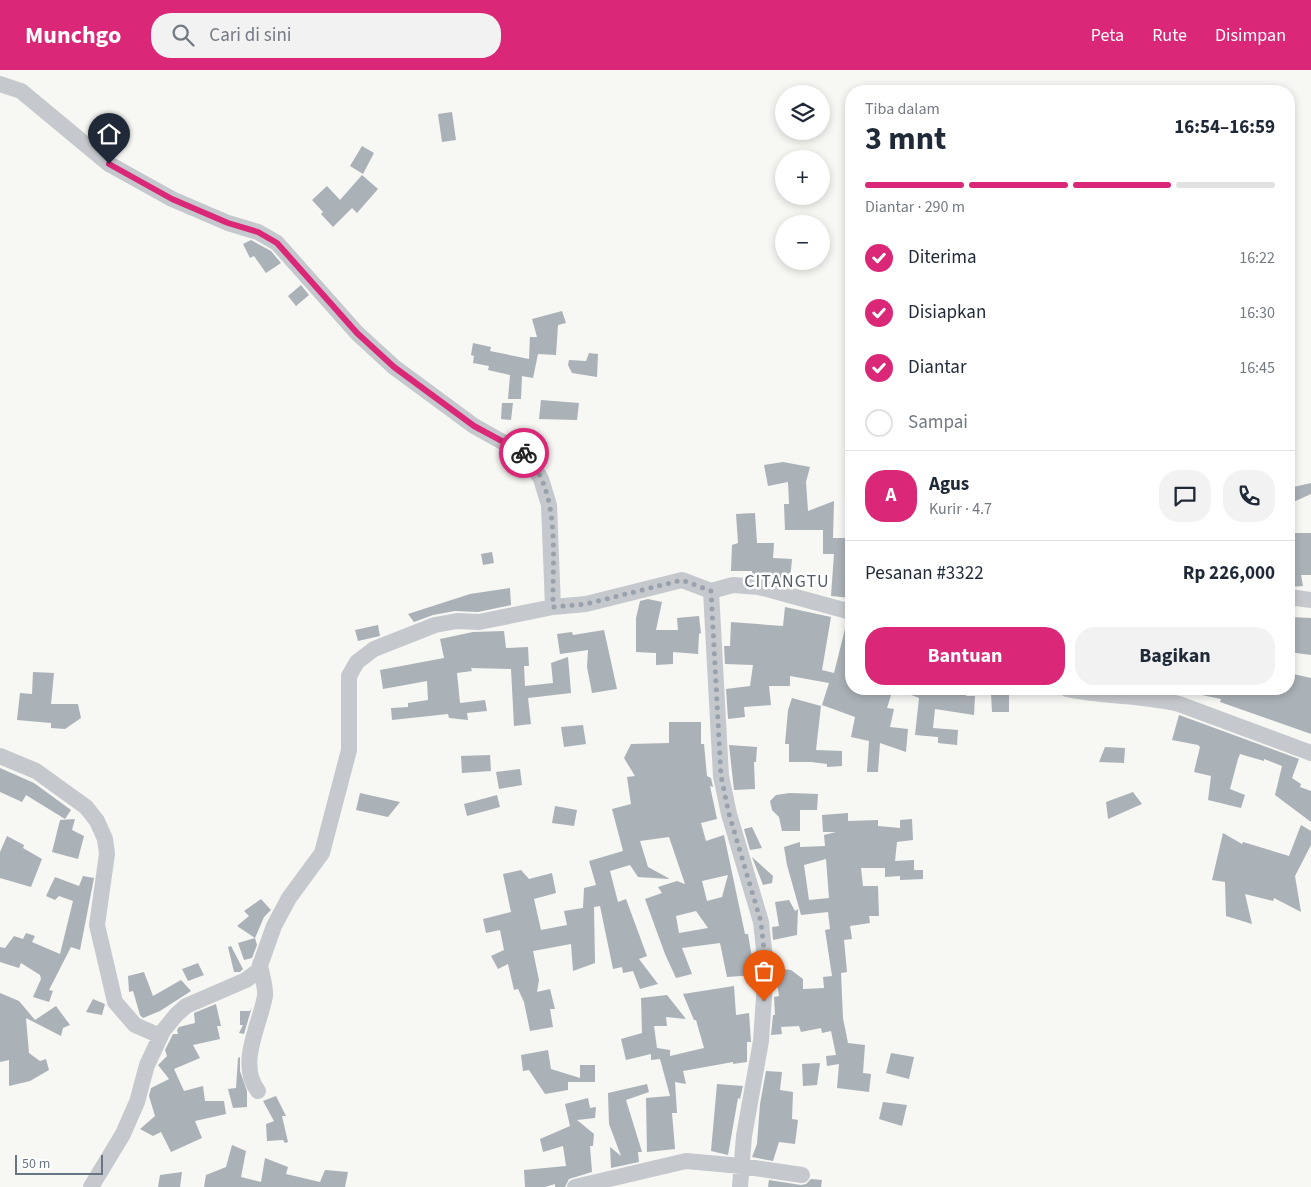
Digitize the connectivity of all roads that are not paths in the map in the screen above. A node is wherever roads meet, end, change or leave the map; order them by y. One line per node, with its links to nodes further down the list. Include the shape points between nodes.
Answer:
1 (0, 84): 5 (street, via 21,91 109,164 172,199 258,232 277,243 357,333 394,367 474,426 526,455 541,479 549,505)
2 (711, 591): 5 (street, via 682,580 586,604); 6 (street, via 733,585 759,587); 15 (street, via 721,776 761,922 766,968 761,1041)
3 (1295, 598): 4 (street)
4 (1311, 600)
5 (553, 607): 12 (street, via 479,622 456,621 435,625 374,649 357,662 349,676 349,750 322,853 289,898)
6 (845, 610)
7 (1100, 695): 8 (street)
8 (1132, 695)
9 (1147, 695): 10 (street)
10 (1311, 753)
11 (0, 756): 13 (street, via 36,771 86,807 97,821 107,854 97,925 113,996 122,1013 135,1025)
12 (260, 964): 13 (street, via 258,971 246,980 186,1006); 14 (street, via 265,995 258,1015 250,1064 252,1084)
13 (160, 1036): 17 (street, via 129,1122)
14 (258, 1091)
15 (740, 1166): 16 (street); 18 (street, via 680,1161); 19 (street)
16 (802, 1175)
17 (91, 1187)
18 (575, 1187)
19 (740, 1187)

